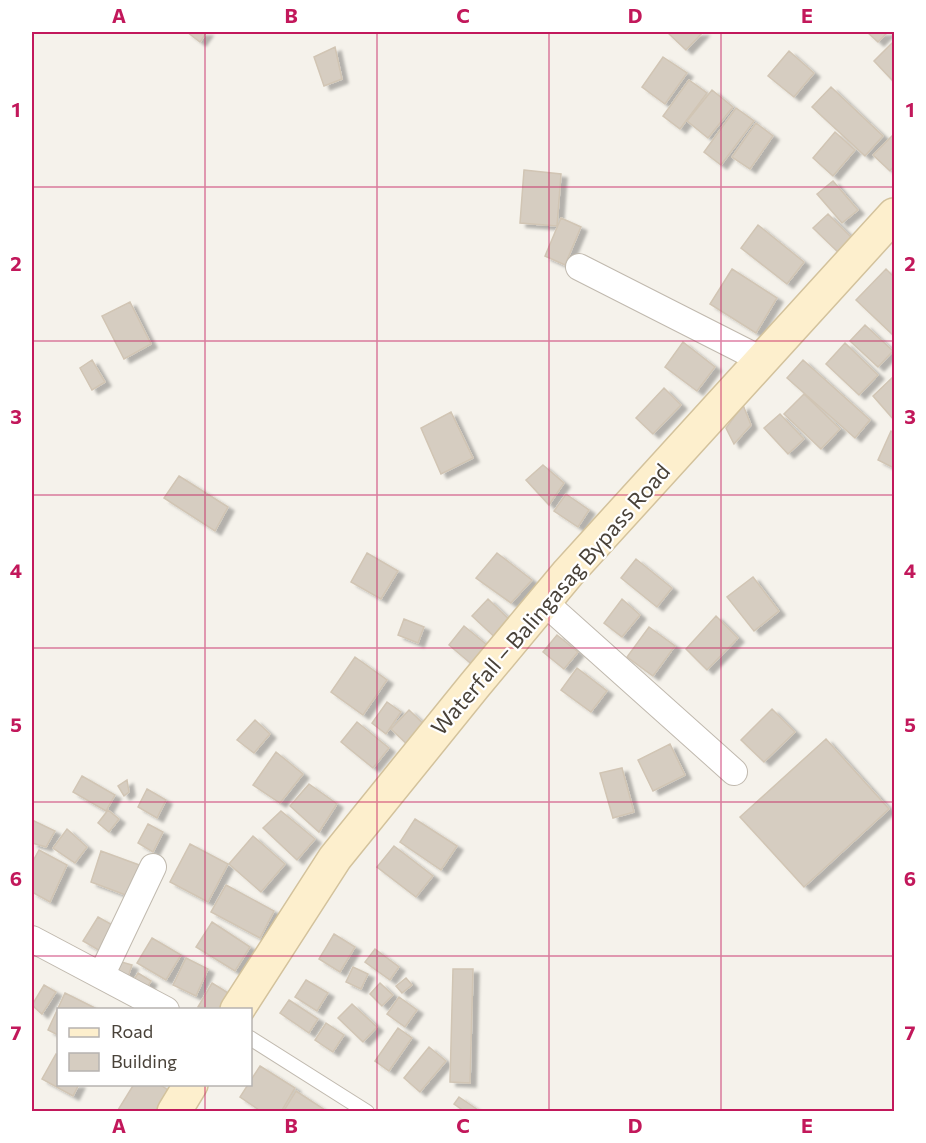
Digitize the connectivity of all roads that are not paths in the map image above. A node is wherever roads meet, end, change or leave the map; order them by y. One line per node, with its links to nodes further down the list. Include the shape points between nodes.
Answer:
1 (894, 215): 3 (main road, Waterfall ‒ Balingasag Bypass Road)
2 (579, 267): 3 (street)
3 (762, 360): 4 (main road, Waterfall ‒ Balingasag Bypass Road)
4 (544, 602): 5 (street); 10 (main road, Waterfall ‒ Balingasag Bypass Road, via 335,858)
5 (734, 772)
6 (153, 867): 8 (street)
7 (32, 939): 8 (street)
8 (102, 974): 9 (street)
9 (162, 1008)
10 (238, 1008)
11 (252, 1039): 14 (lane)
12 (190, 1086): 13 (main road)
13 (174, 1112)
14 (367, 1112)

